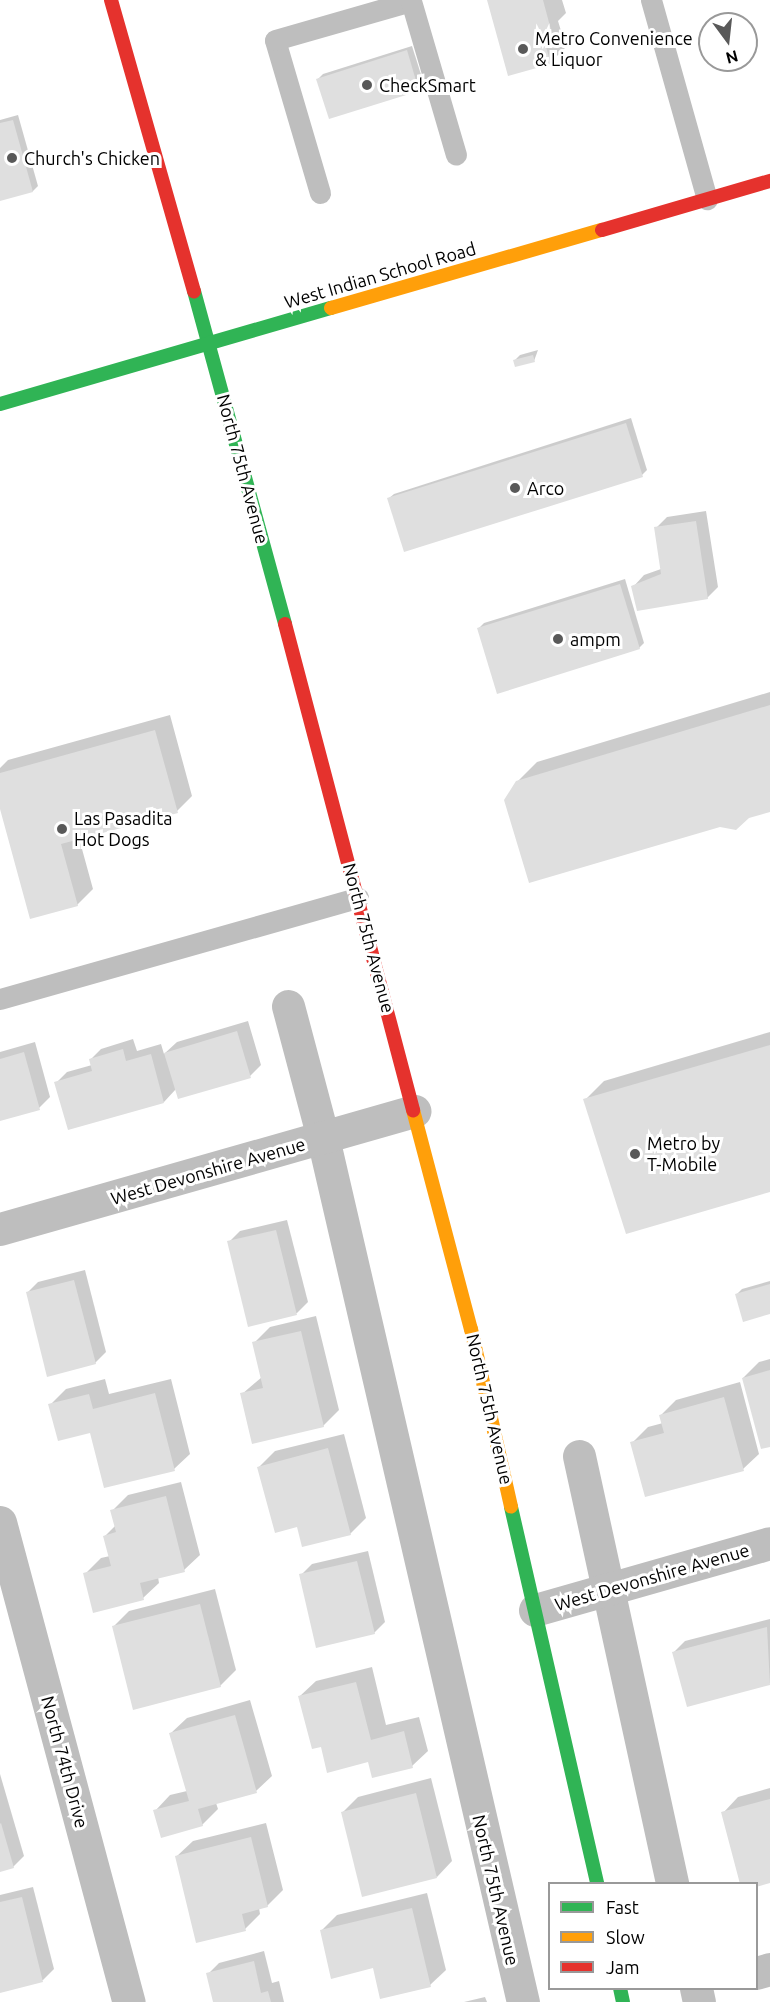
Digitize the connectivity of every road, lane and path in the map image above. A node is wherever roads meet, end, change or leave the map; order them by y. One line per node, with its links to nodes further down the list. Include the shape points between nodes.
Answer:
1 (111, 0): 8 (main road, North 75th Avenue)
2 (412, 0): 4 (lane); 6 (lane, via 275,40)
3 (651, 0): 7 (lane)
4 (456, 154)
5 (770, 182): 7 (main road, West Indian School Road)
6 (320, 193)
7 (707, 199): 8 (main road, West Indian School Road)
8 (208, 344): 9 (main road, West Indian School Road); 10 (main road, North 75th Avenue)
9 (0, 404)
10 (358, 898): 11 (lane); 13 (main road, North 75th Avenue)
11 (0, 999)
12 (288, 1006): 14 (street, North 75th Avenue)
13 (415, 1111): 14 (street, West Devonshire Avenue); 20 (main road, North 75th Avenue, via 500,1448)
14 (323, 1138): 15 (street, West Devonshire Avenue); 24 (street, North 75th Avenue)
15 (0, 1230)
16 (579, 1456): 19 (street)
17 (0, 1522): 23 (street, North 74th Drive)
18 (770, 1543): 19 (street, West Devonshire Avenue)
19 (607, 1591): 20 (street, West Devonshire Avenue); 22 (street)
20 (535, 1610): 21 (main road, North 75th Avenue)
21 (597, 1882)
22 (672, 1882)
23 (129, 2002)
24 (523, 2002)

